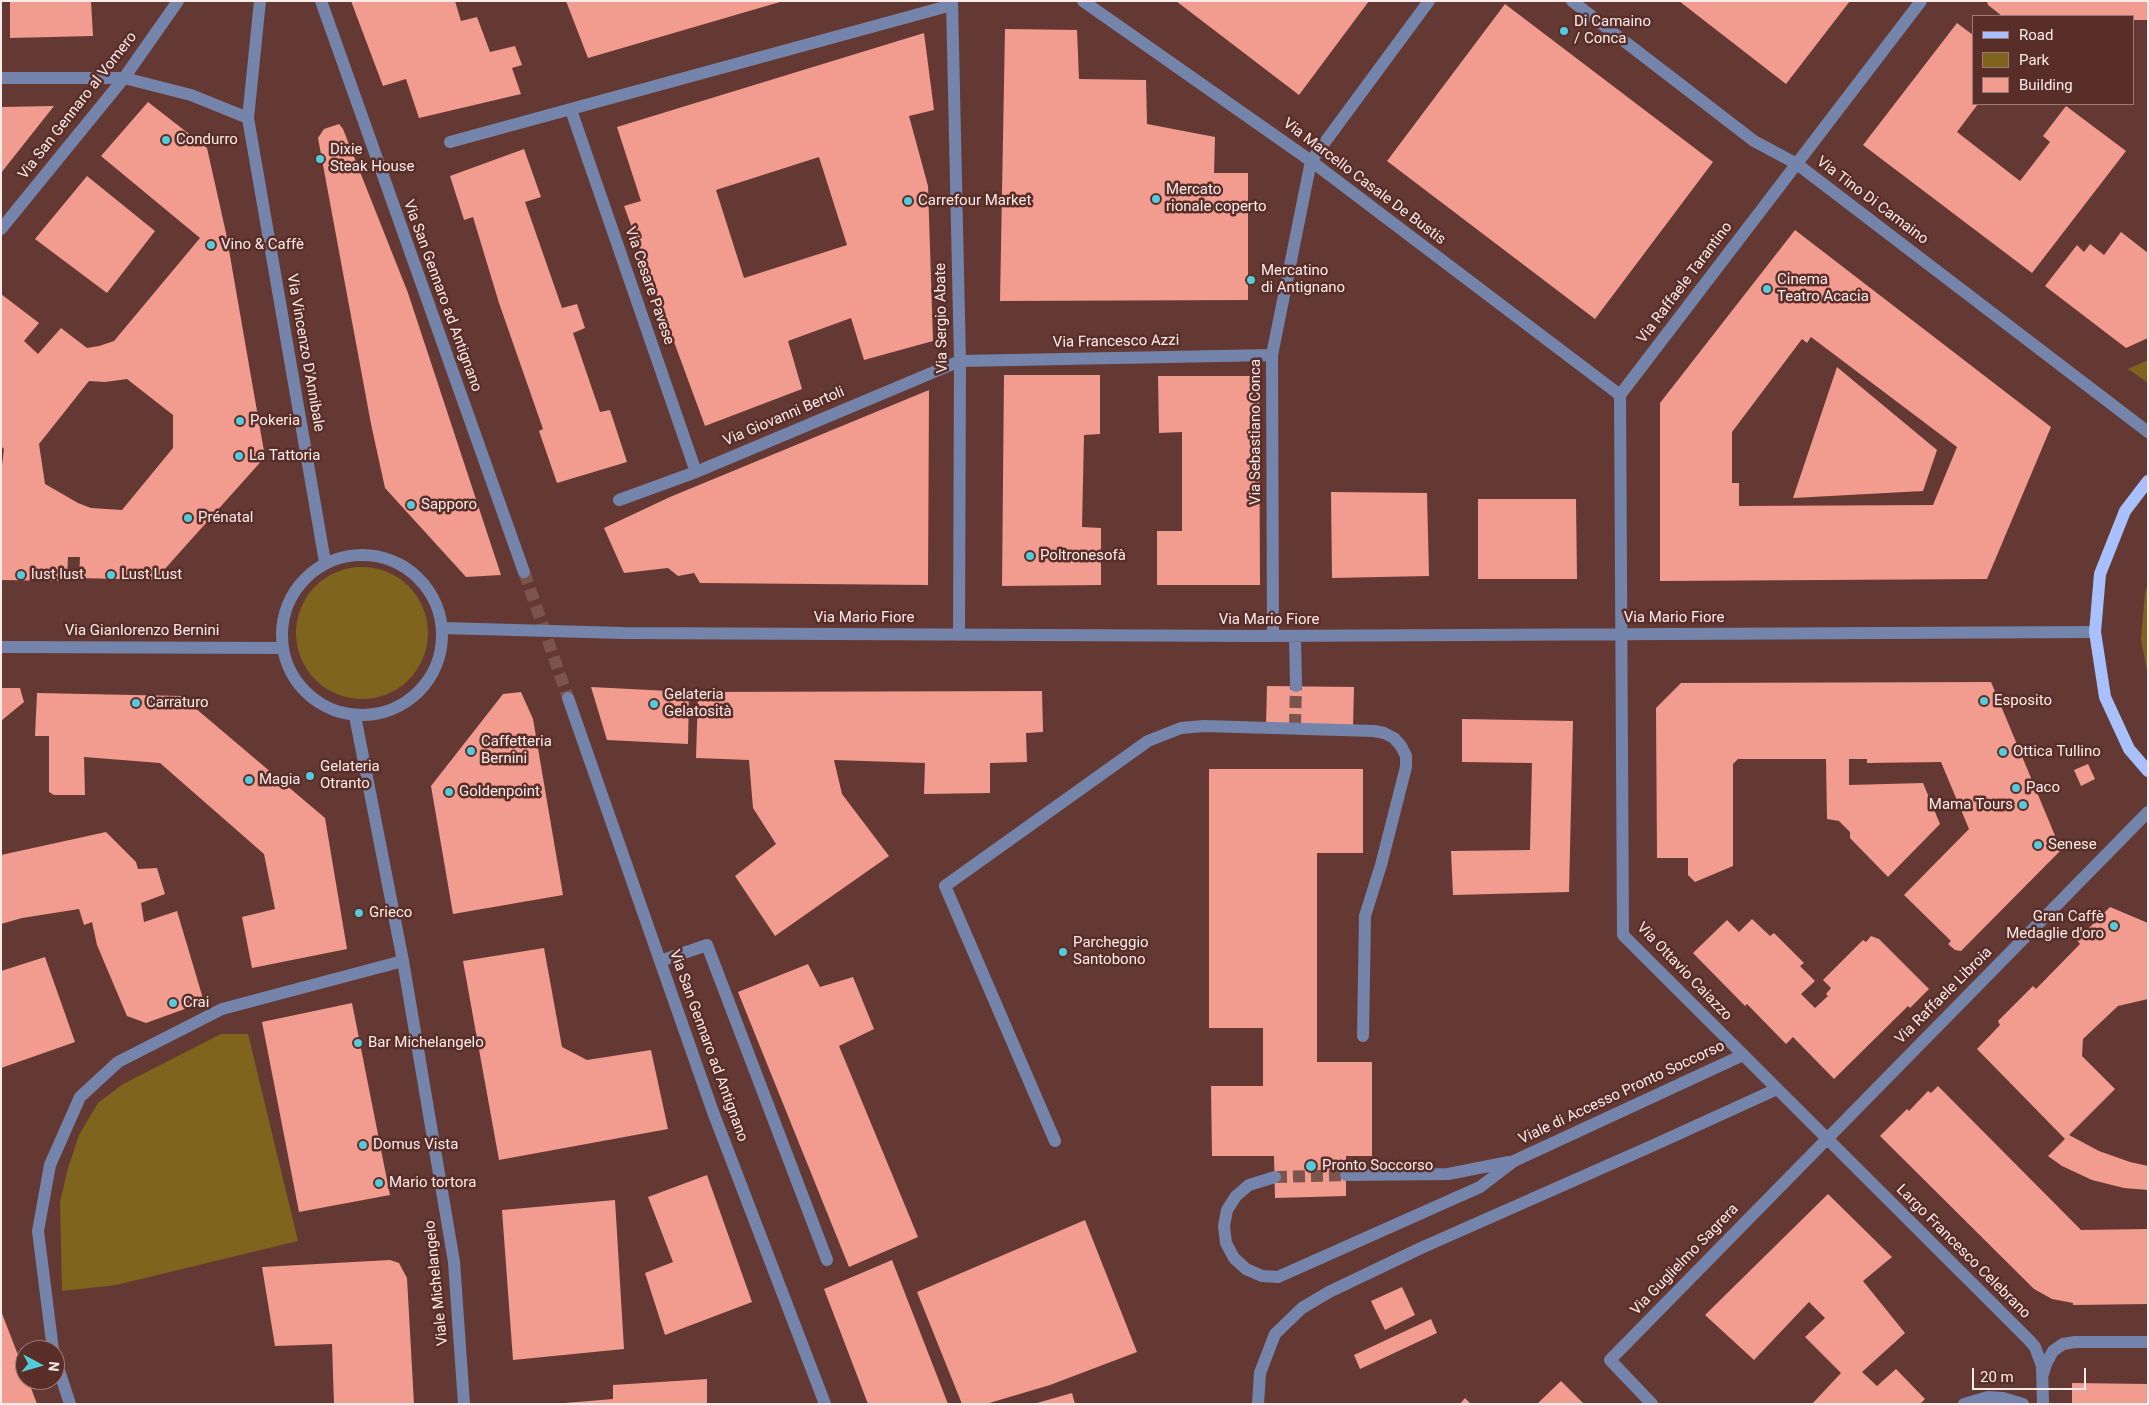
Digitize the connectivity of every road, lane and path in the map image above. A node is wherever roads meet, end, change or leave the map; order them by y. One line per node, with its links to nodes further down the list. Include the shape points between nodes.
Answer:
1 (178, 1): 10 (street, Via San Gennaro al Vomero)
2 (260, 1): 12 (street, Via Vincenzo D'Annibale)
3 (321, 1): 25 (street, Via San Gennaro ad Antignano)
4 (1083, 1): 14 (street, Via Marcello Casale De Bustis)
5 (1430, 1): 14 (street, Via Sebastiano Conca)
6 (1572, 1): 15 (street, Via Tino Di Camaino, via 1754,140)
7 (1921, 1): 15 (street, Via Raffaele Tarantino)
8 (952, 3): 11 (street); 18 (street, Via Sergio Abate)
9 (1, 78): 10 (street)
10 (124, 78): 12 (street, via 191,95); 16 (street, Via San Gennaro al Vomero)
11 (571, 110): 13 (street); 21 (street, Via Cesare Pavese)
12 (248, 118): 24 (street, Via Vincenzo D'Annibale)
13 (450, 142)
14 (1311, 161): 17 (street, Via Sebastiano Conca); 19 (street, Via Marcello Casale De Bustis)
15 (1796, 164): 19 (street, Via Raffaele Tarantino); 20 (street, Via Tino Di Camaino)
16 (1, 229)
17 (1272, 355): 18 (street, Via Francesco Azzi); 30 (street, Via Sebastiano Conca)
18 (960, 361): 21 (street, Via Giovanni Bertoli); 29 (street, Via Sergio Abate)
19 (1620, 395): 28 (street)
20 (2148, 432)
21 (696, 472): 23 (street, Via Giovanni Bertoli)
22 (2148, 481): 27 (main road, via 2124,511 2100,574)
23 (619, 500)
24 (325, 562): 26 (street, via 350,555 375,554 399,563 420,578 436,601); 33 (street, via 305,577 289,598 282,623)
25 (524, 572)
26 (442, 628): 29 (street, Via Mario Fiore, via 623,633); 36 (street, via 440,656 428,681 409,701 383,713)
27 (2095, 632): 28 (street, Via Mario Fiore); 37 (main road, via 2105,697 2129,749)
28 (1621, 634): 31 (street, Via Mario Fiore); 42 (street, Via Ottavio Caiazzo, via 1623,935)
29 (959, 635): 30 (street, Via Mario Fiore)
30 (1273, 636): 31 (street, Via Mario Fiore)
31 (1295, 636): 34 (street)
32 (1, 647): 33 (street, Via Gianlorenzo Bernini)
33 (282, 648): 36 (street, via 290,673 305,693 328,709)
34 (1296, 686)
35 (568, 698): 40 (street, Via San Gennaro ad Antignano)
36 (355, 716): 39 (street, Viale Michelangelo)
37 (2148, 771)
38 (2148, 812): 44 (street, Via Raffaele Libroia)
39 (403, 961): 50 (street, via 222,1009 118,1062 80,1097 50,1165 38,1231); 55 (street, Viale Michelangelo, via 454,1262)
40 (660, 961): 49 (street, via 707,945); 56 (street, Via San Gennaro ad Antignano)
41 (1362, 1036): 45 (street, via 1365,916 1406,767 1406,756 1401,746 1384,733 1295,728 1181,728 1148,741 945,886)
42 (1743, 1055): 43 (street, Via Ottavio Caiazzo); 46 (street, Viale di Accesso Pronto Soccorso)
43 (1777, 1089): 44 (street, Via Ottavio Caiazzo); 57 (street, via 1421,1248 1302,1308 1275,1334 1260,1373)
44 (1827, 1139): 52 (street, Largo Francesco Celebrano, via 2028,1340 2039,1355); 58 (street, Via Guglielmo Sagrera, via 1610,1360)
45 (1055, 1142)
46 (1514, 1161): 47 (street, via 1448,1174); 48 (street, via 1480,1187 1278,1277 1262,1276 1246,1269 1234,1258 1226,1243 1224,1226 1227,1210 1236,1196 1249,1185)
47 (1346, 1175)
48 (1275, 1177)
49 (827, 1260)
50 (51, 1340)
51 (2148, 1342): 52 (street, via 2063,1344 2053,1351)
52 (2043, 1377): 61 (street, Largo Francesco Celebrano)
53 (65, 1389): 54 (street)
54 (70, 1404)
55 (464, 1404)
56 (825, 1404)
57 (1258, 1404)
58 (1652, 1404)
59 (1964, 1404): 60 (street, via 1988,1397)
60 (2022, 1404)
61 (2043, 1404)

